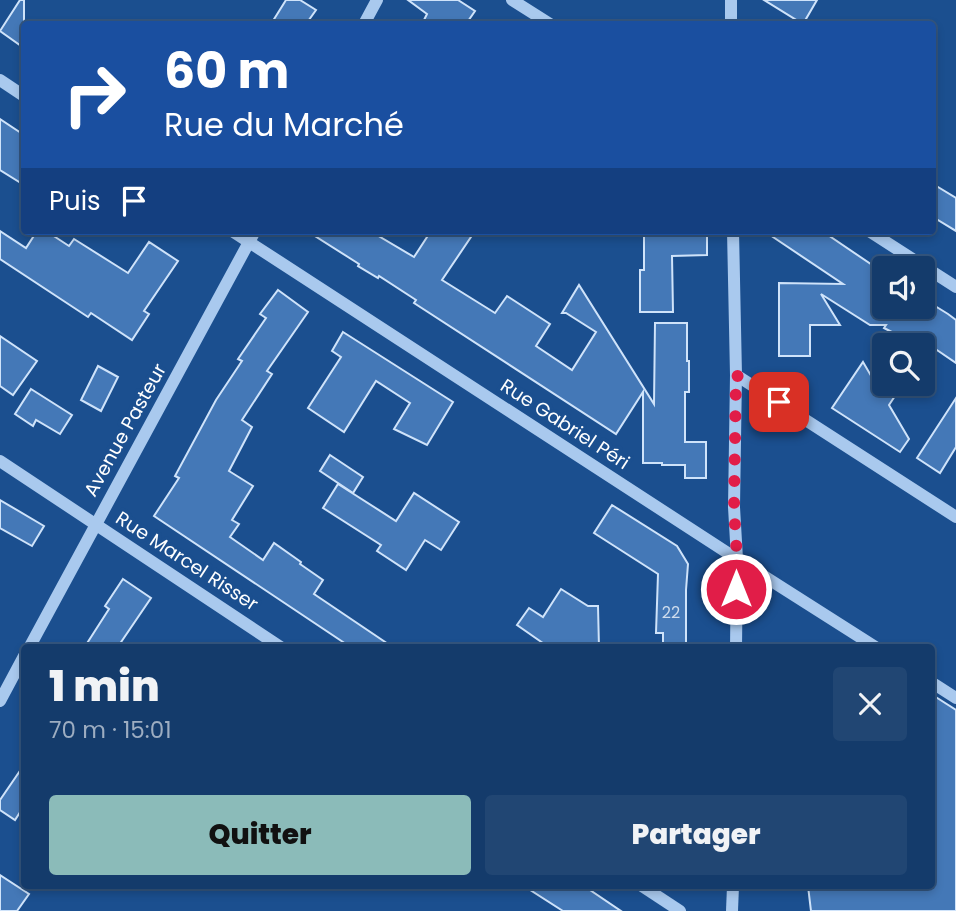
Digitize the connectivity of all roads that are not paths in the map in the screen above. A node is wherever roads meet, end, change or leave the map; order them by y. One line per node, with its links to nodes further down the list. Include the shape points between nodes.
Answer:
1 (377, 0): 4 (street)
2 (512, 0): 5 (street)
3 (731, 0): 6 (street)
4 (366, 21)
5 (545, 21)
6 (731, 21)
7 (0, 80): 8 (street)
8 (21, 94)
9 (733, 235): 13 (street)
10 (875, 235): 12 (street)
11 (252, 237): 16 (street, Avenue Pasteur); 17 (street, Rue Gabriel Péri)
12 (956, 287)
13 (736, 375): 15 (street); 17 (street)
14 (0, 461): 16 (street, Rue Marcel Risser)
15 (956, 517)
16 (95, 524): 18 (street, Avenue Pasteur); 19 (street, Rue Marcel Risser)
17 (737, 559): 20 (street); 21 (street, Rue Gabriel Péri)
18 (31, 644)
19 (276, 644)
20 (736, 644)
21 (871, 644)
22 (21, 662): 25 (street)
23 (935, 685): 24 (street)
24 (956, 698)
25 (0, 701)
26 (647, 889): 28 (street)
27 (733, 889): 29 (street)
28 (680, 911)
29 (732, 911)

